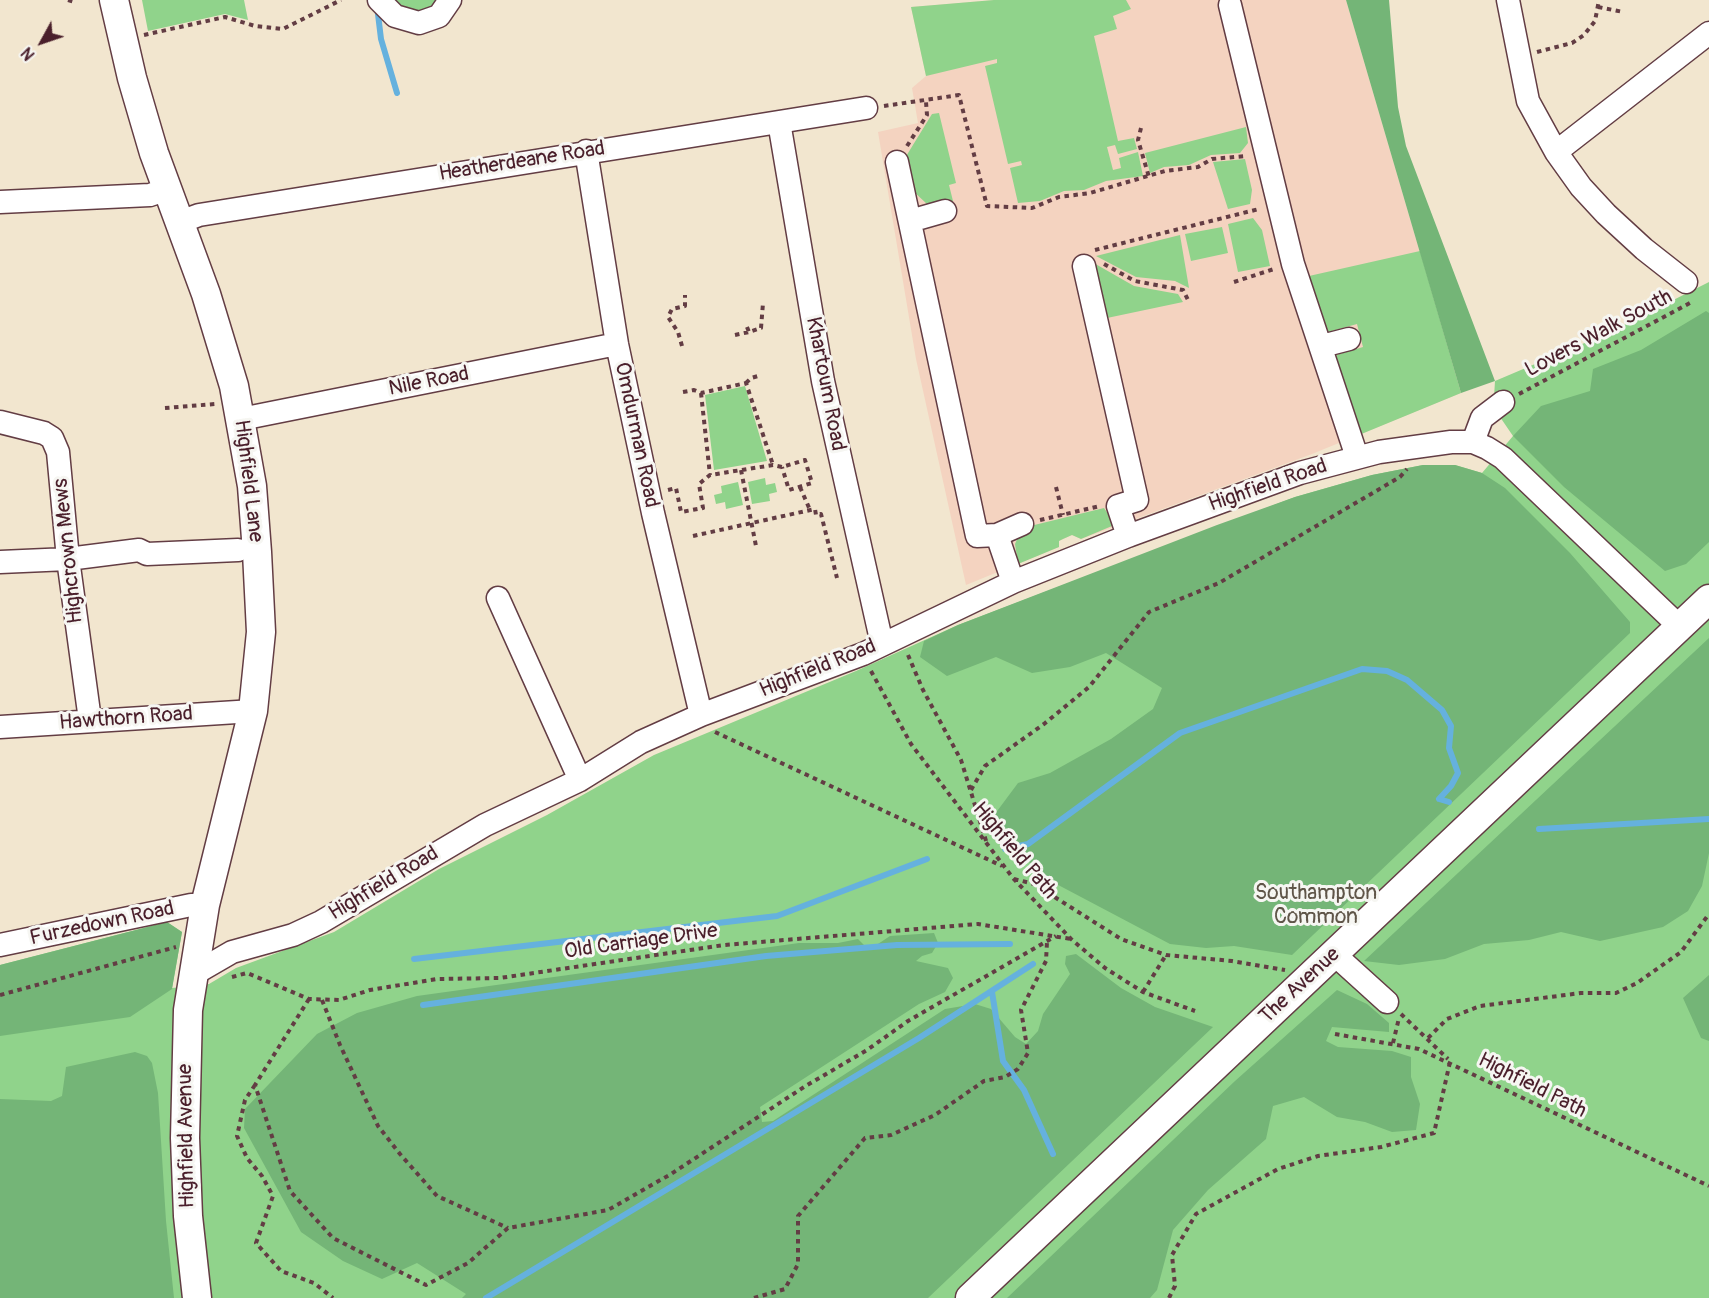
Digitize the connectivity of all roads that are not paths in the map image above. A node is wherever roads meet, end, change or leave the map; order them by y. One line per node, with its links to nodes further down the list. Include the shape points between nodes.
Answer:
1 (114, 0): 12 (main road, Highfield Lane, via 146,128)
2 (380, 0): 3 (street, via 395,16 418,23 439,16)
3 (450, 0)
4 (1508, 0): 10 (street, via 1528,101)
5 (1230, 5): 21 (street, via 1293,264)
6 (1709, 33): 10 (street)
7 (866, 108): 8 (street, Heatherdeane Road)
8 (779, 122): 9 (street, Heatherdeane Road); 37 (street, Khartoum Road, via 823,381)
9 (586, 151): 16 (street, Heatherdeane Road, via 199,215); 20 (street, Omdurman Road)
10 (1556, 152): 18 (street, via 1606,214)
11 (897, 162): 15 (street)
12 (168, 189): 13 (street, via 150,195); 16 (main road, Highfield Lane)
13 (0, 202)
14 (945, 211): 15 (street)
15 (910, 221): 28 (street, via 977,536)
16 (180, 222): 23 (main road, Highfield Lane, via 214,318)
17 (1092, 260): 29 (street, via 1137,500 1118,506)
18 (1691, 291)
19 (1349, 339): 21 (street)
20 (617, 344): 23 (street, Nile Road); 39 (street, Omdurman Road)
21 (1322, 346): 26 (street)
22 (1503, 402): 25 (street, via 1482,418)
23 (239, 411): 38 (main road, Highfield Lane, via 255,514 261,632)
24 (0, 422): 31 (street, Highcrown Mews, via 44,433 55,443)
25 (1473, 442): 26 (street, Highfield Road, via 1425,444); 36 (street, via 1503,458)
26 (1358, 457): 29 (street, Highfield Road, via 1300,473)
27 (1022, 524): 28 (street)
28 (997, 535): 33 (street)
29 (1128, 536): 33 (street, Highfield Road)
30 (238, 550): 31 (street, via 147,554 139,543)
31 (68, 559): 32 (street); 40 (street, Highcrown Mews)
32 (0, 562)
33 (1014, 582): 37 (street, Highfield Road)
34 (498, 598): 42 (street)
35 (1709, 599): 36 (main road, The Avenue)
36 (1680, 627): 45 (main road, The Avenue)
37 (882, 644): 39 (street, Highfield Road)
38 (253, 711): 40 (street, Hawthorn Road); 43 (main road, Highfield Lane)
39 (701, 715): 42 (street, Highfield Road, via 641,742)
40 (90, 720): 41 (street, Hawthorn Road)
41 (0, 727)
42 (580, 780): 46 (street, Highfield Road, via 436,851 321,922 293,935 232,951)
43 (205, 905): 44 (street, Furzedown Road); 46 (main road, Highfield Lane)
44 (0, 945)
45 (1334, 954): 47 (street); 49 (main road, The Avenue)
46 (194, 974): 48 (main road, Highfield Avenue, via 185,1040 185,1137)
47 (1394, 1008)
48 (197, 1298)
49 (970, 1298)

